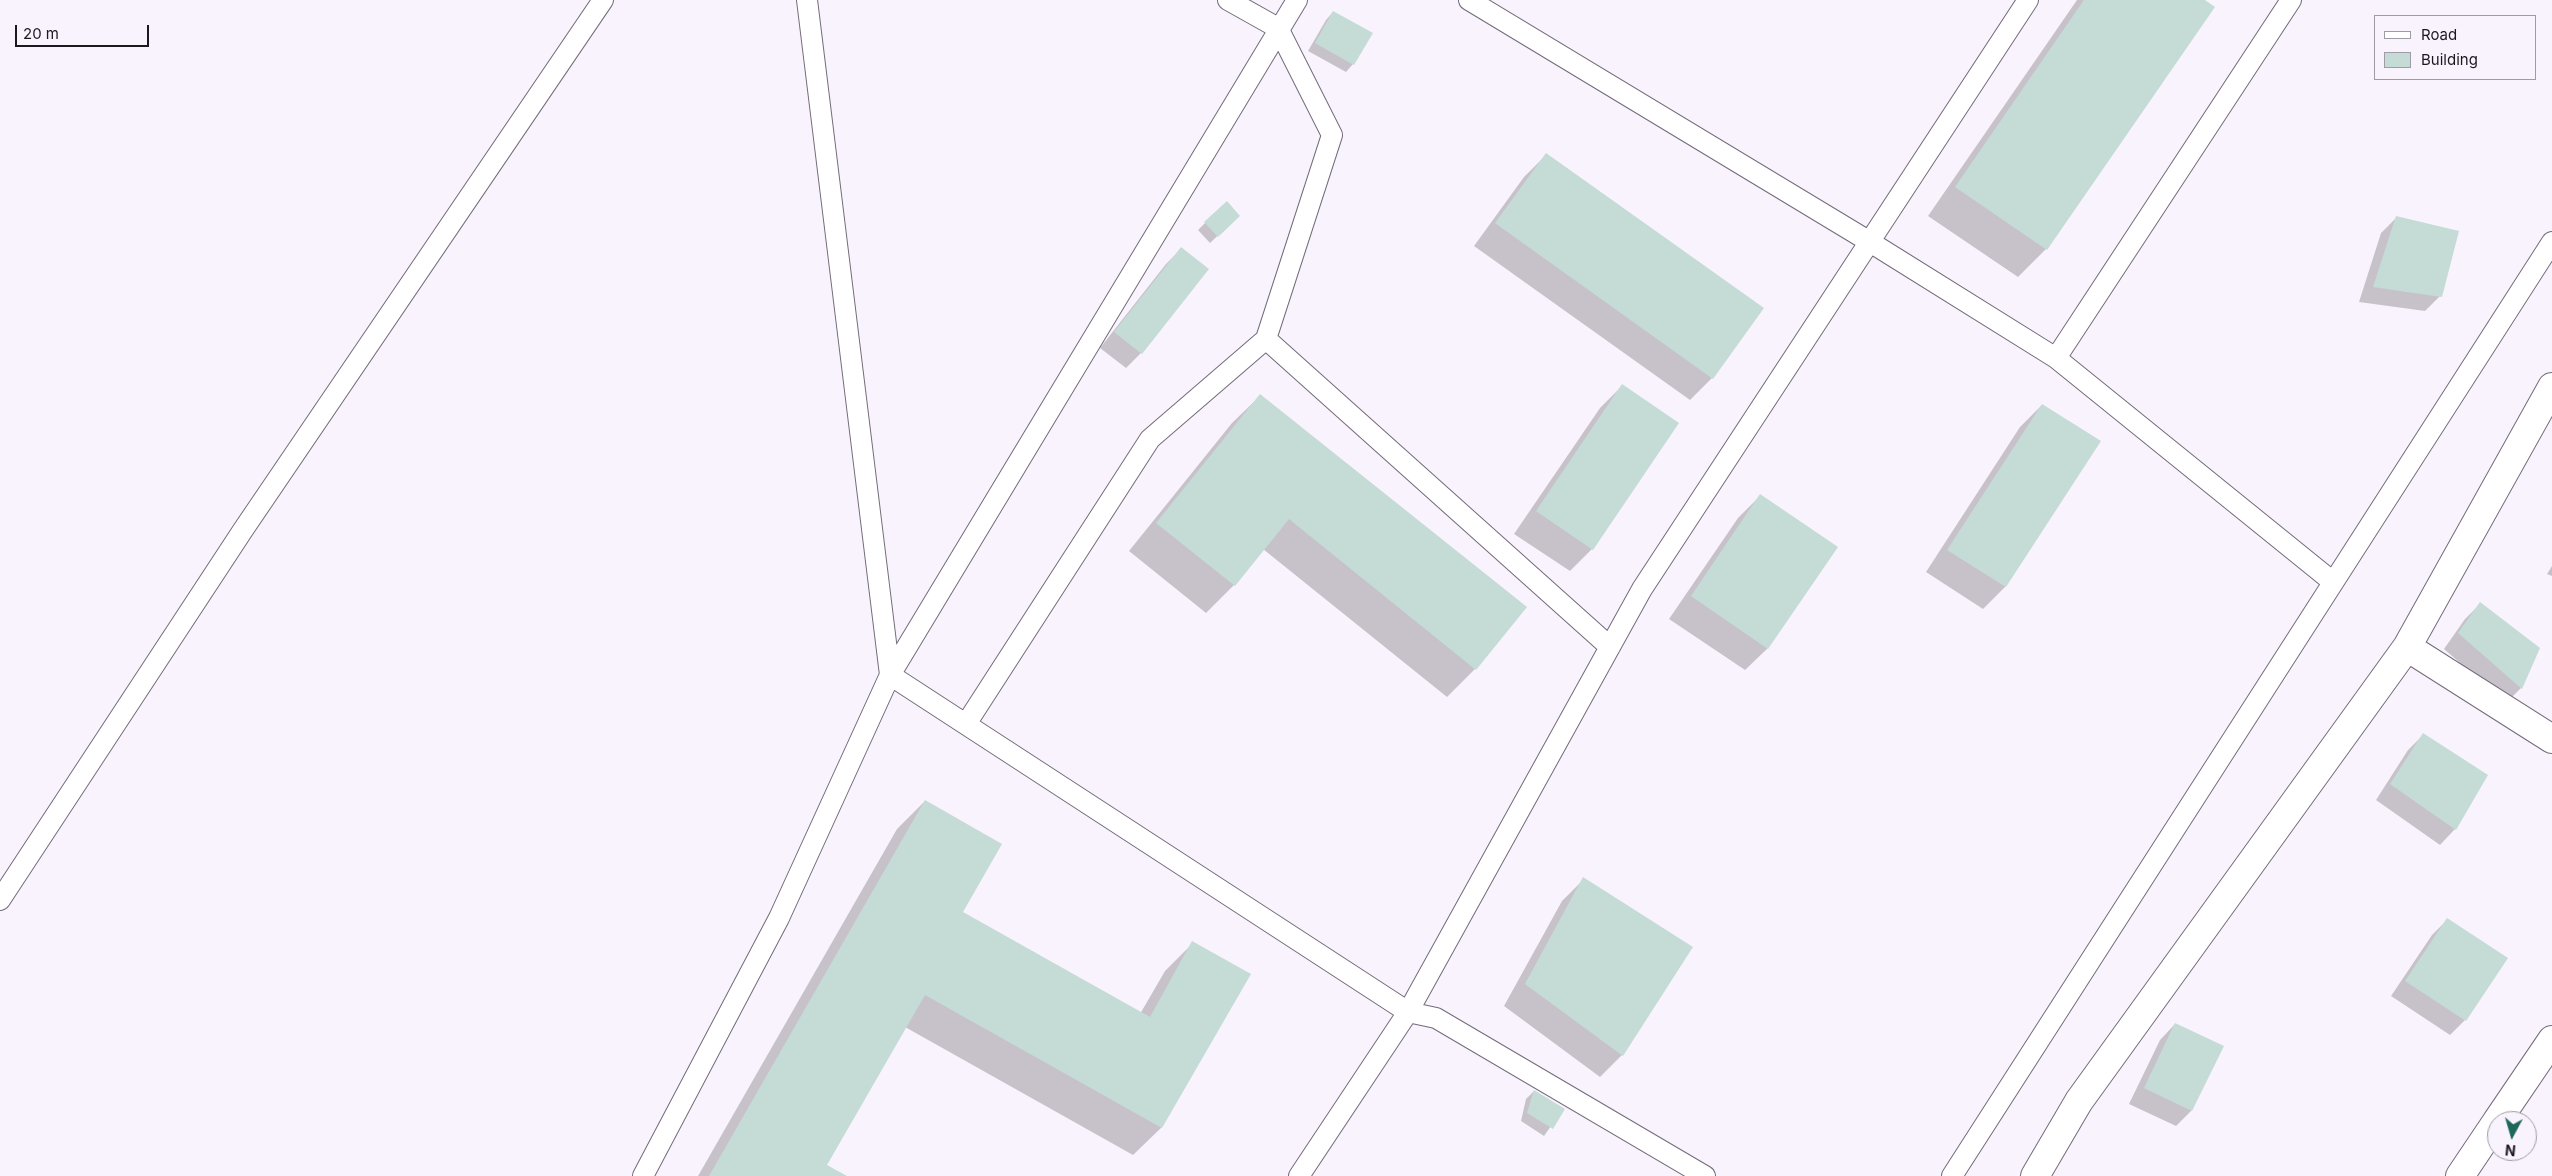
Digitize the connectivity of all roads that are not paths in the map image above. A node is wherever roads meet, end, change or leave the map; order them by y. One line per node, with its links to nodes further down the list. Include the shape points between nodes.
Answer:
1 (603, 0): 20 (lane, via 248,522)
2 (807, 0): 17 (lane)
3 (1228, 0): 8 (lane)
4 (1297, 0): 8 (lane)
5 (1469, 0): 9 (lane)
6 (2028, 0): 9 (lane)
7 (2290, 0): 12 (lane)
8 (1278, 28): 11 (lane, via 1332,134); 17 (lane)
9 (1870, 242): 12 (lane); 15 (lane, via 1642,589)
10 (2552, 242): 14 (lane)
11 (1266, 339): 15 (lane); 18 (lane, via 1150,439)
12 (2056, 358): 14 (lane)
13 (2552, 387): 16 (street)
14 (2333, 582): 28 (lane)
15 (1610, 647): 21 (lane)
16 (2407, 647): 19 (street); 29 (street, via 2079,1101)
17 (890, 674): 18 (lane); 25 (lane, via 779,918)
18 (966, 724): 21 (lane)
19 (2552, 739)
20 (0, 900)
21 (1408, 1012): 26 (lane); 27 (lane, via 1436,1018)
22 (2552, 1040): 23 (street)
23 (2504, 1111)
24 (2487, 1136): 30 (street)
25 (644, 1176)
26 (1299, 1176)
27 (1704, 1176)
28 (1952, 1176)
29 (2035, 1176)
30 (2460, 1176)

